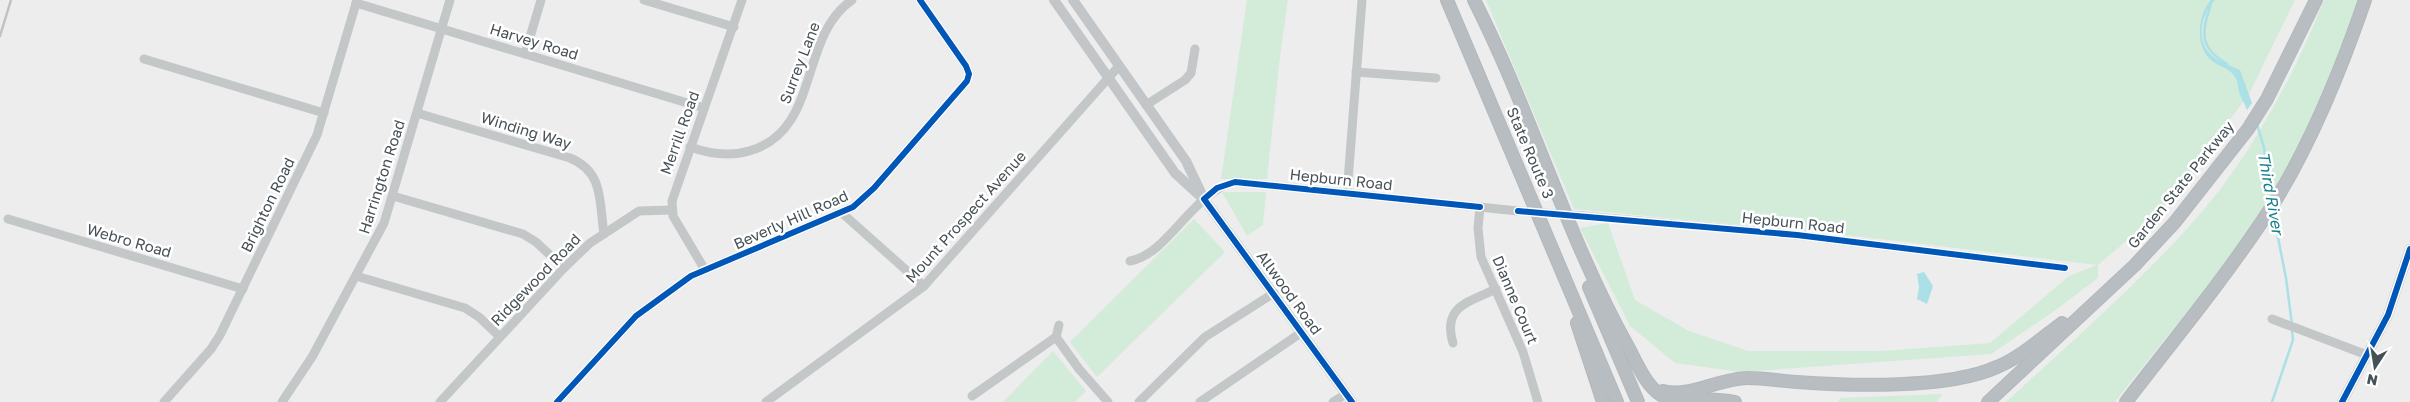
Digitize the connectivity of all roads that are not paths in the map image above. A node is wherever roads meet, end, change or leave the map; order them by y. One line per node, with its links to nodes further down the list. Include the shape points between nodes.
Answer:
1 (450, 0): 17 (street, Harrington Road)
2 (541, 0): 19 (street)
3 (644, 0): 16 (street)
4 (742, 0): 16 (street, Merrill Road)
5 (852, 0): 29 (street, Surrey Lane, via 828,26 801,101 784,132 756,149 737,155 706,153)
6 (920, 0): 35 (street, Beverly Hill Road, via 966,66 967,81 874,188 859,203)
7 (1054, 0): 23 (main road, Allwood Road)
8 (1073, 0): 21 (main road, Allwood Road)
9 (1362, 0): 22 (street)
10 (1447, 0): 43 (highway, State Route 3)
11 (1469, 0): 72 (highway, State Route 3)
12 (1474, 0): 57 (highway, via 1608,309)
13 (2316, 0): 49 (highway, Garden State Parkway, via 2268,99 2248,129 2175,222 2135,266)
14 (2365, 0): 75 (highway, via 2344,57 2281,191 2186,325)
15 (356, 2): 17 (street, Harvey Road); 27 (street, Brighton Road)
16 (734, 26): 26 (street, Merrill Road)
17 (442, 29): 19 (street, Harvey Road); 28 (street, Harrington Road)
18 (1195, 49): 25 (street, via 1191,73 1185,80)
19 (526, 54): 26 (street, Harvey Road)
20 (144, 59): 27 (street)
21 (1119, 66): 23 (street, Mount Prospect Avenue); 25 (main road, Allwood Road)
22 (1356, 72): 24 (street); 30 (street)
23 (1108, 78): 32 (main road, Allwood Road, via 1175,173); 45 (street, Mount Prospect Avenue)
24 (1436, 78)
25 (1146, 105): 32 (main road, Allwood Road, via 1186,161)
26 (704, 108): 29 (street, Merrill Road)
27 (324, 113): 46 (street, Brighton Road, via 318,134)
28 (417, 113): 31 (street, Harrington Road); 37 (street, Winding Way, via 570,158 584,165 595,179)
29 (690, 147): 34 (street, Merrill Road, via 673,194)
30 (1347, 194): 32 (street, Hepburn Road, via 1234,182 1217,188); 33 (street, Hepburn Road)
31 (393, 196): 40 (street, via 523,234); 44 (street, Harrington Road, via 380,231)
32 (1204, 199): 39 (street, Hepburn Road, via 1148,255); 48 (main road, Allwood Road)
33 (1480, 207): 41 (street, Hepburn Road, bridge, via 1849,241); 47 (street, Dianne Court, via 1479,247)
34 (672, 210): 37 (street, Ridgewood Road, via 639,211); 42 (street)
35 (842, 213): 42 (street, Beverly Hill Road); 45 (street)
36 (8, 219): 46 (street, Webro Road)
37 (604, 234): 40 (street, Ridgewood Road)
38 (2410, 249): 56 (main road, via 2388,315)
39 (1130, 261)
40 (564, 268): 53 (street, Ridgewood Road)
41 (2065, 268)
42 (705, 270): 63 (street, Beverly Hill Road, via 691,276 636,316)
43 (1563, 272): 70 (highway); 71 (highway, State Route 3)
44 (356, 276): 53 (street, via 465,308); 61 (street, Harrington Road, via 312,357)
45 (924, 286): 64 (street, Mount Prospect Avenue)
46 (243, 289): 60 (street, Brighton Road, via 211,349)
47 (1496, 289): 55 (street, via 1465,304 1453,314 1449,328); 69 (street, Dianne Court, via 1523,352)
48 (1274, 293): 52 (main road, Allwood Road); 66 (street, via 1204,337)
49 (2089, 308): 57 (highway, via 2008,362 1961,378 1876,383 1730,379 1671,392); 74 (highway, Garden State Parkway)
50 (2272, 319): 56 (street)
51 (1059, 325): 54 (street)
52 (1302, 332): 59 (main road, Allwood Road); 67 (street)
53 (500, 337): 62 (street, Ridgewood Road)
54 (1056, 337): 58 (street); 65 (street)
55 (1452, 343)
56 (2367, 355): 76 (main road)
57 (1649, 382): 73 (highway, via 1670,399)
58 (972, 396)
59 (1349, 398): 68 (street)
60 (164, 402)
61 (282, 402)
62 (440, 402)
63 (557, 402)
64 (766, 402)
65 (1108, 402)
66 (1139, 402)
67 (1200, 402)
68 (1333, 402)
69 (1538, 402)
70 (1603, 402)
71 (1617, 402)
72 (1638, 402)
73 (1735, 402)
74 (1988, 402)
75 (2126, 402)
76 (2342, 402)

